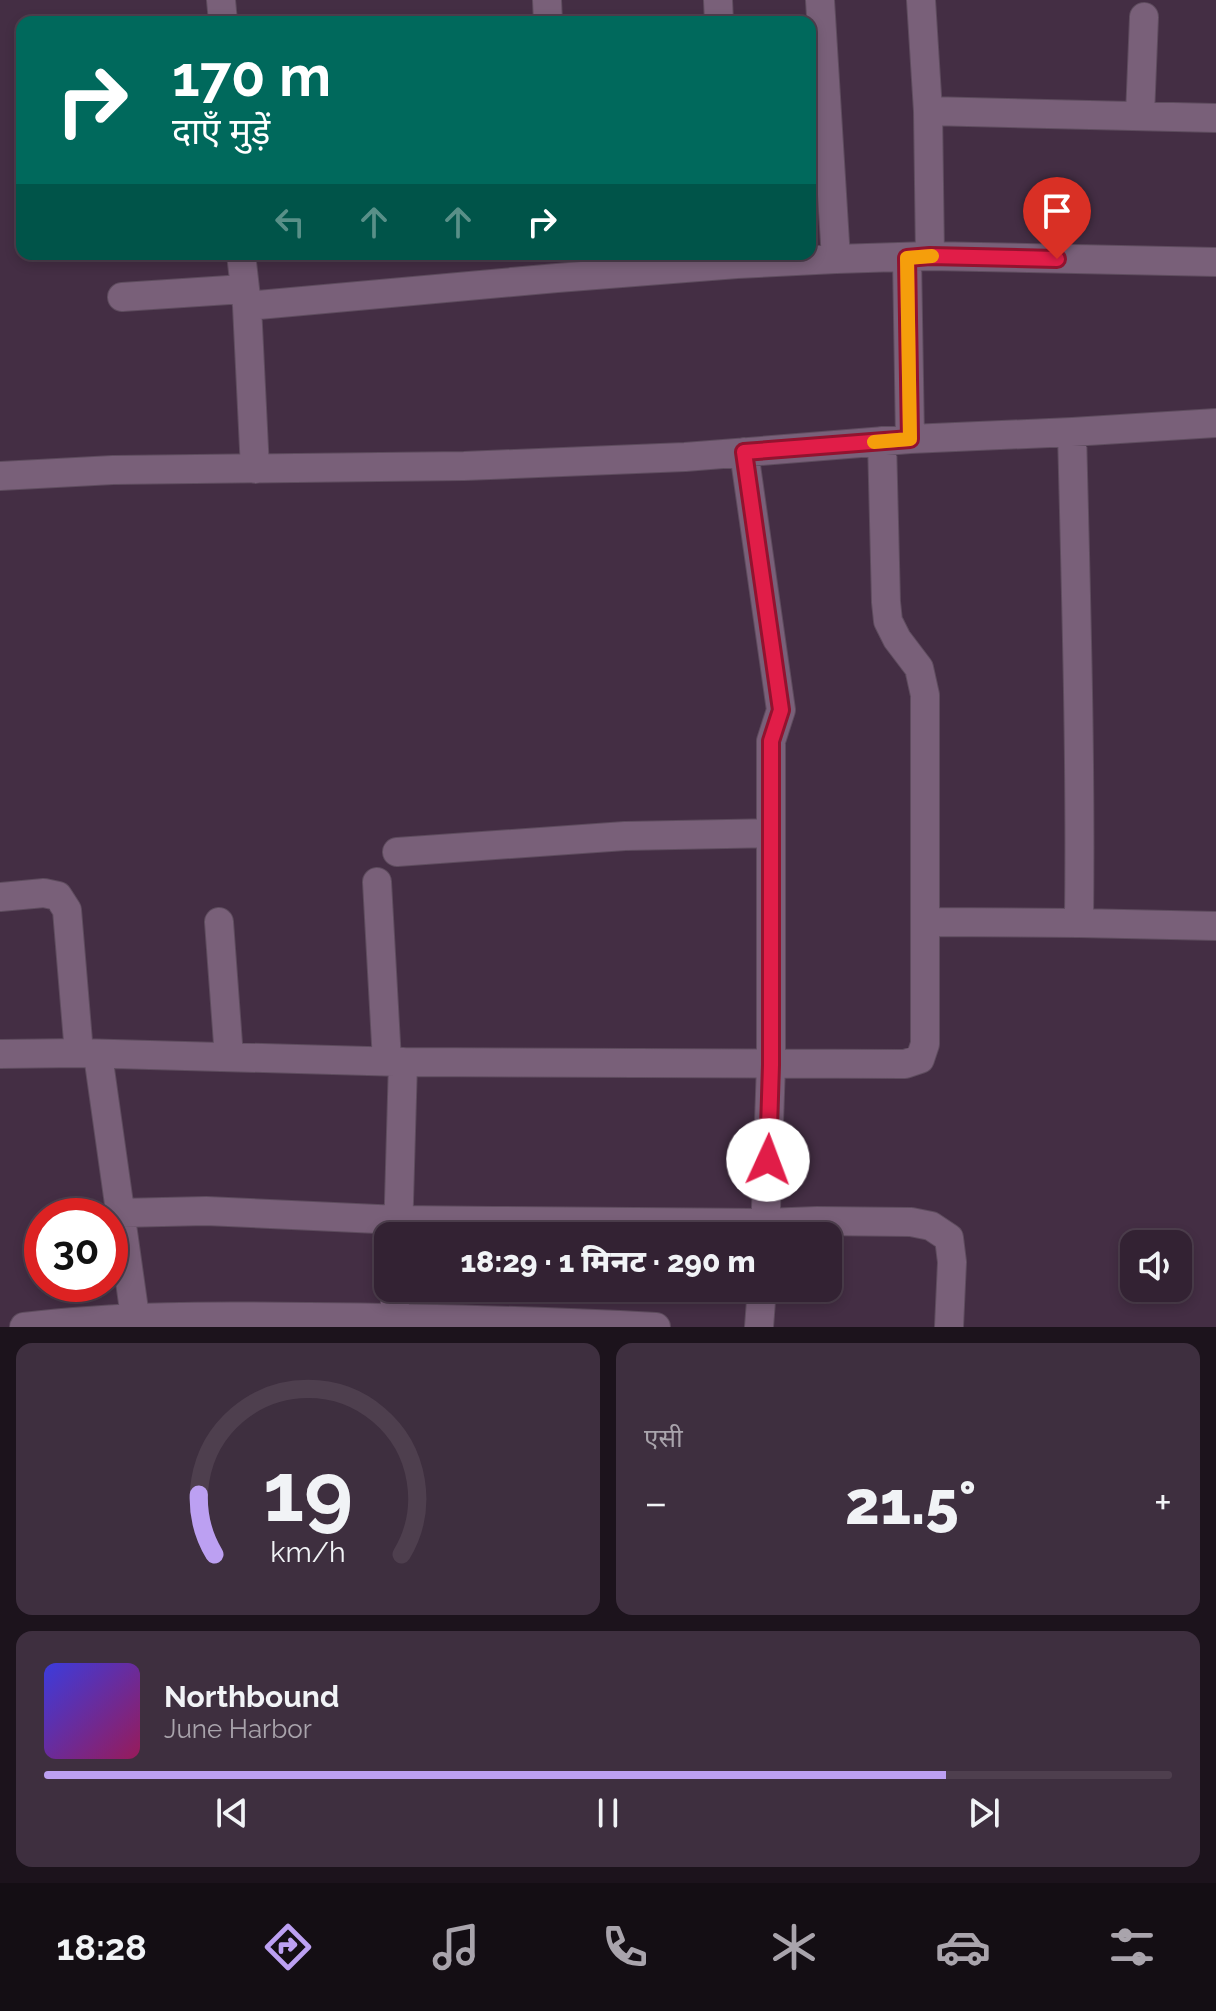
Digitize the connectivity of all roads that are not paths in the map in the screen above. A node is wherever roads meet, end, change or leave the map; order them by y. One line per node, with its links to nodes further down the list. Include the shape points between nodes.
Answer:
1 (820, 0): 9 (street)
2 (921, 0): 4 (street)
3 (1144, 17): 5 (street)
4 (928, 111): 5 (street); 7 (street)
5 (1140, 115): 6 (street)
6 (1216, 118)
7 (919, 257): 9 (street); 12 (street); 18 (street)
8 (816, 259): 9 (street)
9 (836, 259)
10 (242, 260): 15 (street)
11 (710, 260): 13 (street)
12 (1216, 262)
13 (557, 266): 15 (street)
14 (122, 297): 15 (street)
15 (246, 298): 21 (street)
16 (1216, 423): 17 (street)
17 (1072, 432): 18 (street); 29 (street)
18 (910, 439): 19 (street)
19 (882, 441): 20 (street); 28 (street, via 888,621 919,668 925,695)
20 (744, 452): 21 (street, via 464,466); 23 (street, via 781,710 771,741)
21 (255, 469): 22 (street)
22 (0, 476)
23 (771, 833): 24 (street, via 625,836); 35 (street)
24 (397, 852)
25 (377, 882): 34 (street)
26 (0, 897): 32 (street, via 44,893 58,896 67,910)
27 (219, 922): 33 (street)
28 (925, 922): 29 (street); 35 (street, via 925,1044 920,1059 905,1064)
29 (1079, 923): 30 (street)
30 (1216, 926)
31 (0, 1054): 32 (street)
32 (88, 1054): 33 (street); 36 (street)
33 (229, 1057): 34 (street)
34 (395, 1062): 35 (street); 38 (street)
35 (771, 1065): 39 (street)
36 (117, 1198)
37 (128, 1213): 41 (street, via 206,1211)
38 (399, 1222)
39 (765, 1222)
40 (811, 1222): 50 (street, via 911,1222 931,1226 949,1238)
41 (374, 1226)
42 (128, 1268): 45 (street)
43 (395, 1302): 46 (street)
44 (761, 1302): 49 (street)
45 (135, 1317): 46 (street); 47 (street)
46 (394, 1317): 48 (street)
47 (24, 1327)
48 (656, 1327)
49 (759, 1327)
50 (949, 1327)

